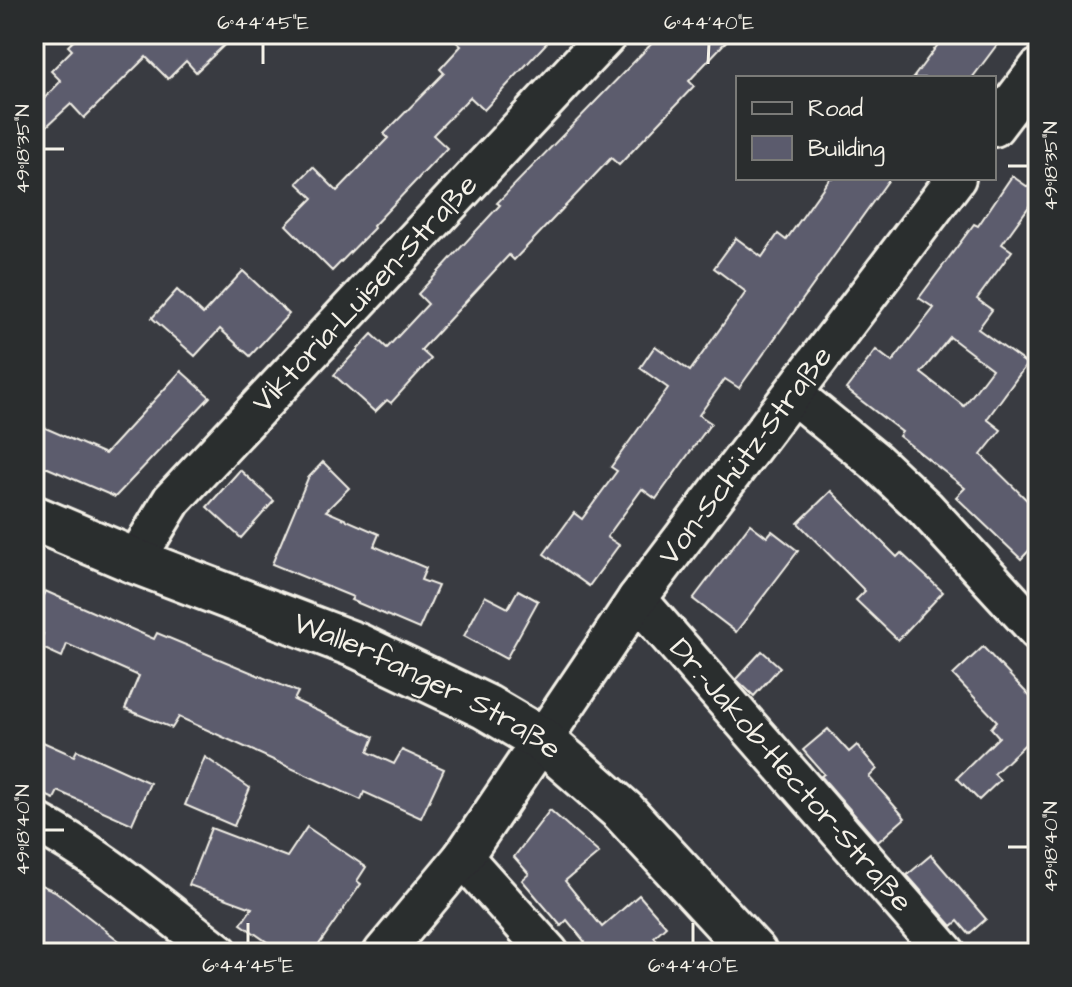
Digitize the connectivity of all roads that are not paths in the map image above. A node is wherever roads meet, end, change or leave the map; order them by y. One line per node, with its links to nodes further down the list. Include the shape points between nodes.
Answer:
1 (608, 34): 7 (street, Viktoria-Luisen-Straße, via 172,500)
2 (1038, 69): 3 (street)
3 (996, 124)
4 (954, 180): 5 (street, Von-Schütz-Straße)
5 (793, 394): 8 (street, Von-Schütz-Straße); 9 (street, via 925,508)
6 (34, 518): 7 (main road, Wallerfanger Straße)
7 (135, 561): 10 (main road, Wallerfanger Straße, via 358,646)
8 (637, 599): 10 (street, Von-Schütz-Straße); 17 (street, Dr.-Jakob-Hector-Straße)
9 (1038, 631)
10 (542, 740): 12 (street, Von-Schütz-Straße); 16 (main road, Wallerfanger Straße, via 623,811)
11 (34, 821): 13 (street, via 117,874)
12 (463, 857): 14 (street, Von-Schütz-Straße); 15 (street)
13 (219, 953)
14 (383, 953)
15 (549, 953)
16 (754, 953)
17 (946, 953)

